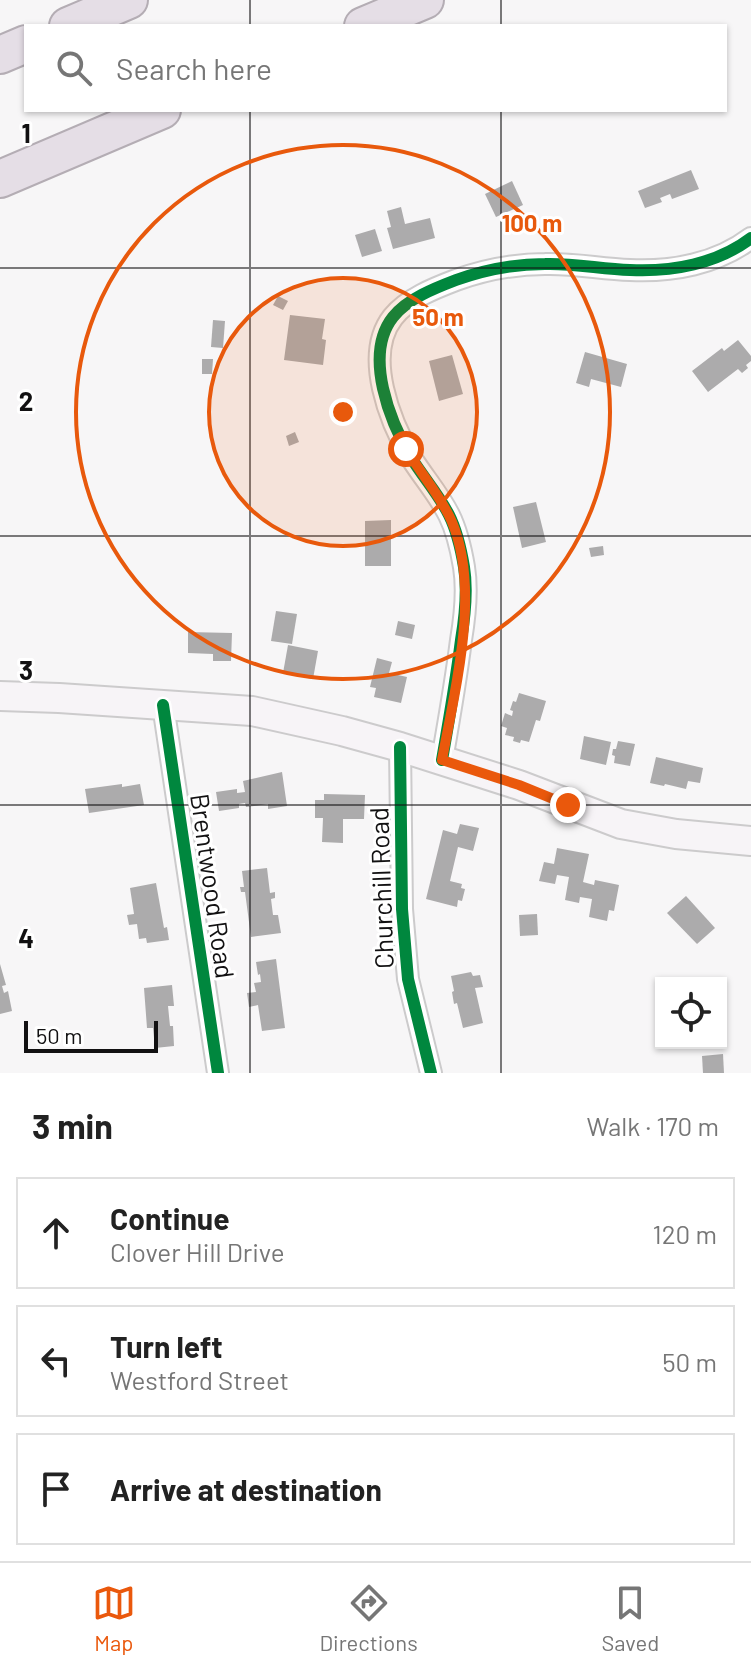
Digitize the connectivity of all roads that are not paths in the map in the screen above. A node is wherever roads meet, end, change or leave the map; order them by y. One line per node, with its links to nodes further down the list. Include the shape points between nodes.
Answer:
1 (129, 0): 3 (highway)
2 (425, 0): 4 (highway)
3 (73, 24)
4 (368, 24)
5 (24, 45): 6 (highway)
6 (0, 55)
7 (157, 112): 8 (highway)
8 (0, 179)
9 (751, 238): 13 (street, via 721,256 664,269 542,264 497,268 438,287 398,311 388,324 379,364 391,414 406,449 451,520 465,570 465,612)
10 (0, 696): 11 (main road)
11 (163, 705): 12 (main road, via 252,711); 15 (street, Brentwood Road)
12 (400, 747): 13 (main road); 16 (street, Churchill Road, via 408,979)
13 (442, 760): 14 (main road, via 621,824)
14 (751, 841)
15 (218, 1073)
16 (431, 1073)

